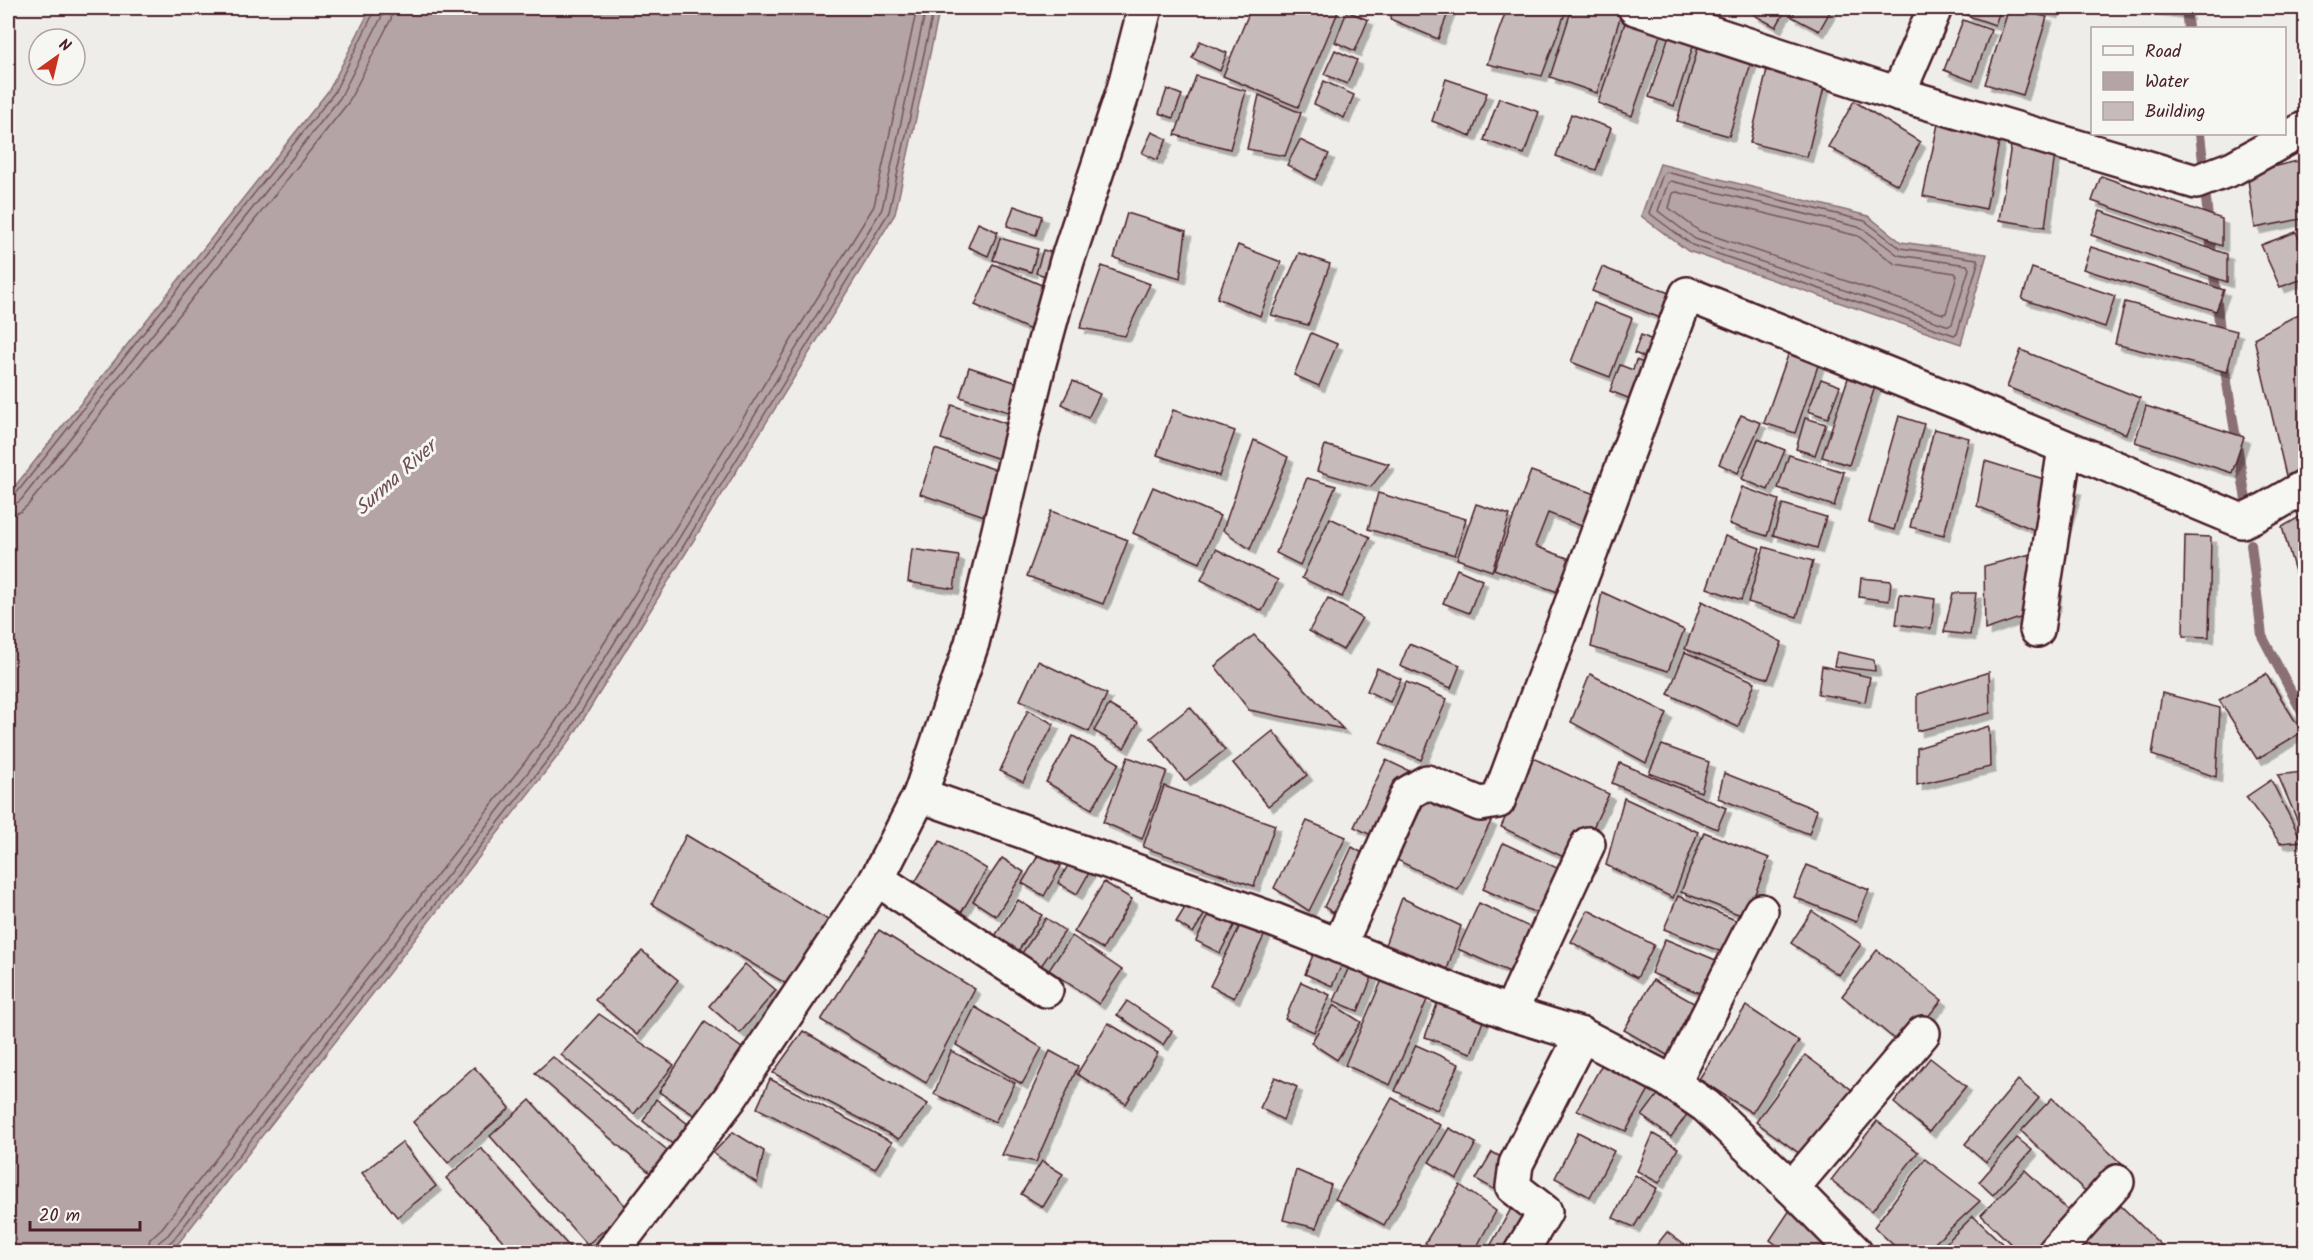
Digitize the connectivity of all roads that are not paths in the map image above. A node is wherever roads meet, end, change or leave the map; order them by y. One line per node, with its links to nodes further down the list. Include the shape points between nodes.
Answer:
1 (1145, 8): 9 (street, via 1124,89 1045,340 972,643)
2 (1635, 8): 4 (street)
3 (1935, 8): 4 (street)
4 (1899, 94): 5 (street, via 2196,182 2233,168)
5 (2306, 128)
6 (2064, 448): 7 (street, via 2242,520); 8 (street); 13 (street, via 1687,294 1498,801 1480,804 1426,782 1408,793)
7 (2306, 486)
8 (2037, 630)
9 (920, 795): 11 (street); 13 (street)
10 (1588, 844): 15 (street)
11 (877, 879): 14 (street); 21 (street, via 730,1098)
12 (1761, 911): 18 (street)
13 (1339, 946): 15 (street)
14 (1046, 990)
15 (1510, 1013): 17 (street)
16 (1923, 1034): 20 (street)
17 (1582, 1035): 18 (street); 22 (street, via 1516,1164 1513,1187 1545,1212)
18 (1673, 1084): 20 (street, via 1706,1106)
19 (2117, 1182): 24 (street)
20 (1792, 1188): 23 (street)
21 (612, 1252)
22 (1521, 1252)
23 (1855, 1252)
24 (2055, 1252)

